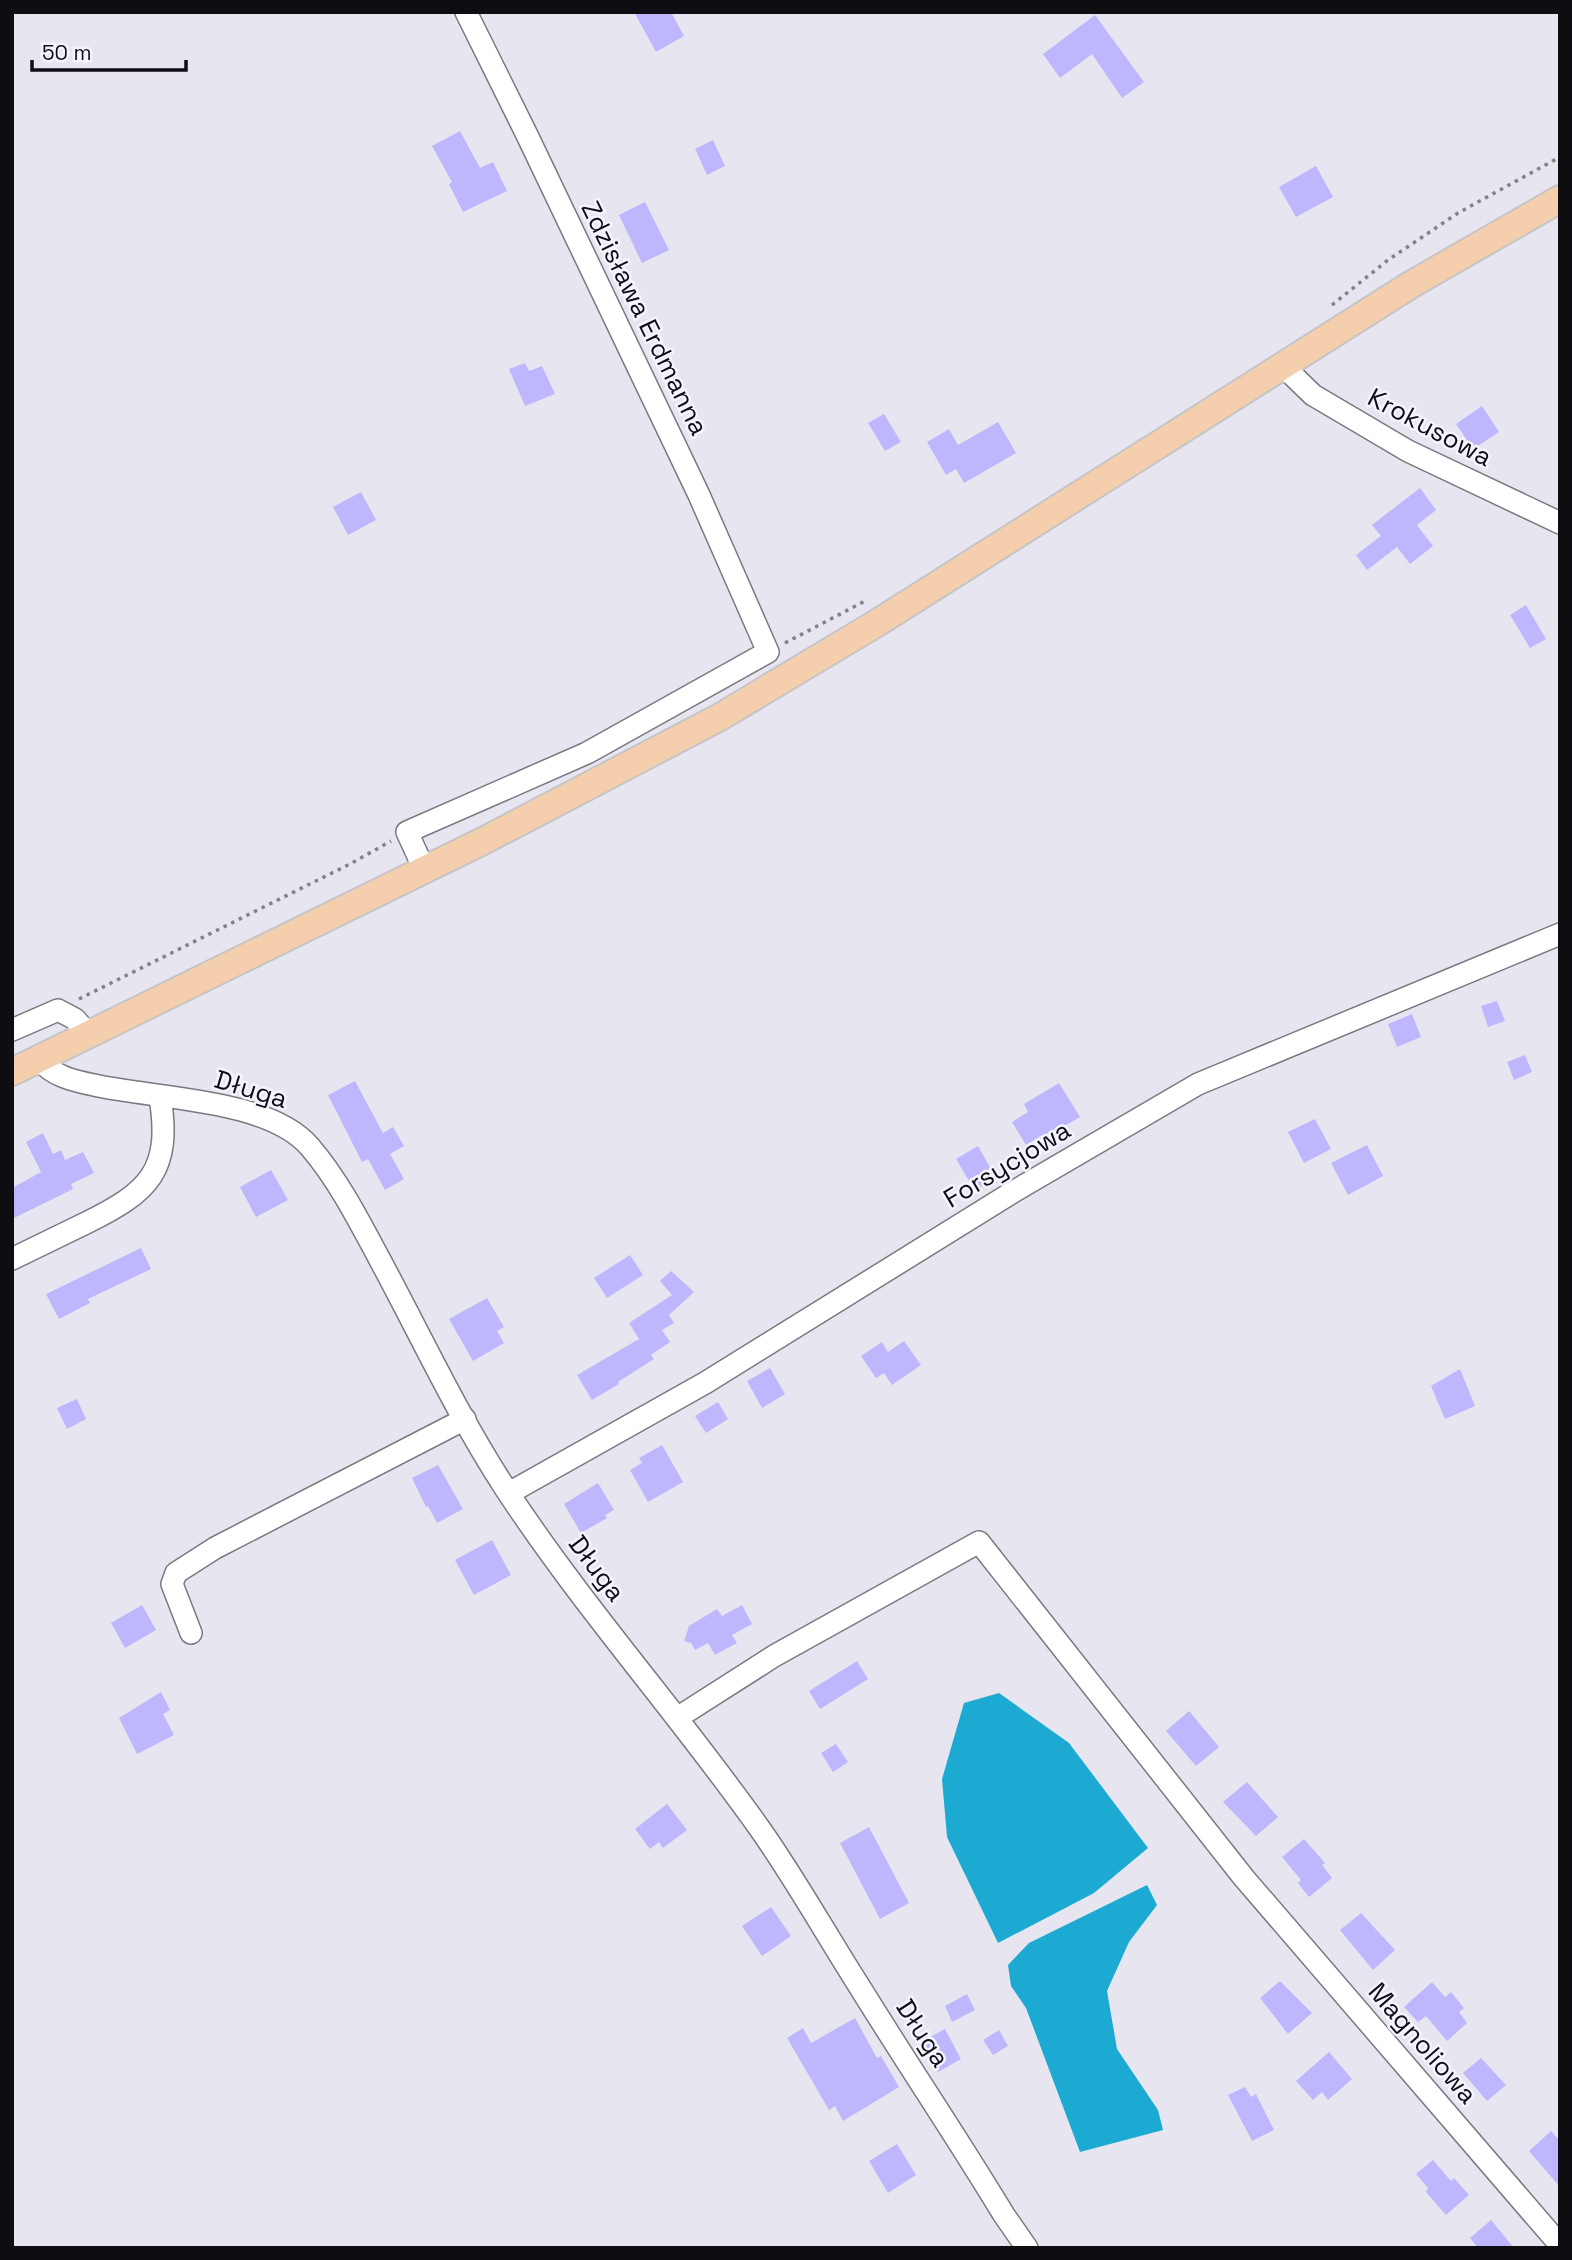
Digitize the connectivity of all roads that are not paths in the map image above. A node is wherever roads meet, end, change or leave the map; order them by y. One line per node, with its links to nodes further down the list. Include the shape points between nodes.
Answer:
1 (466, 12): 5 (street, Zdzisława Erdmanna, via 699,495 768,652 587,753 407,832)
2 (1560, 198): 3 (main road)
3 (1283, 366): 4 (street, Krokusowa, via 1313,395 1408,451); 5 (main road, via 720,717)
4 (1560, 523)
5 (424, 870): 8 (main road)
6 (1560, 934): 14 (street, Forsycjowa, via 1198,1084 1013,1192 705,1383)
7 (12, 1030): 8 (street, via 58,1010 75,1019)
8 (88, 1034): 9 (main road)
9 (39, 1059): 10 (main road); 11 (street, Długa, via 46,1068 71,1079)
10 (12, 1072)
11 (160, 1097): 12 (street, via 164,1139 158,1165 140,1191); 13 (street, Długa, via 198,1101 265,1118 306,1142 345,1197)
12 (12, 1259)
13 (465, 1419): 14 (street, Długa); 15 (street, via 176,1573 172,1584)
14 (509, 1493): 16 (street, Długa)
15 (191, 1633)
16 (677, 1718): 17 (street, Magnoliowa, via 774,1656 979,1542 1244,1878); 18 (street, Długa, via 762,1831)
17 (1560, 2245)
18 (1027, 2248)

